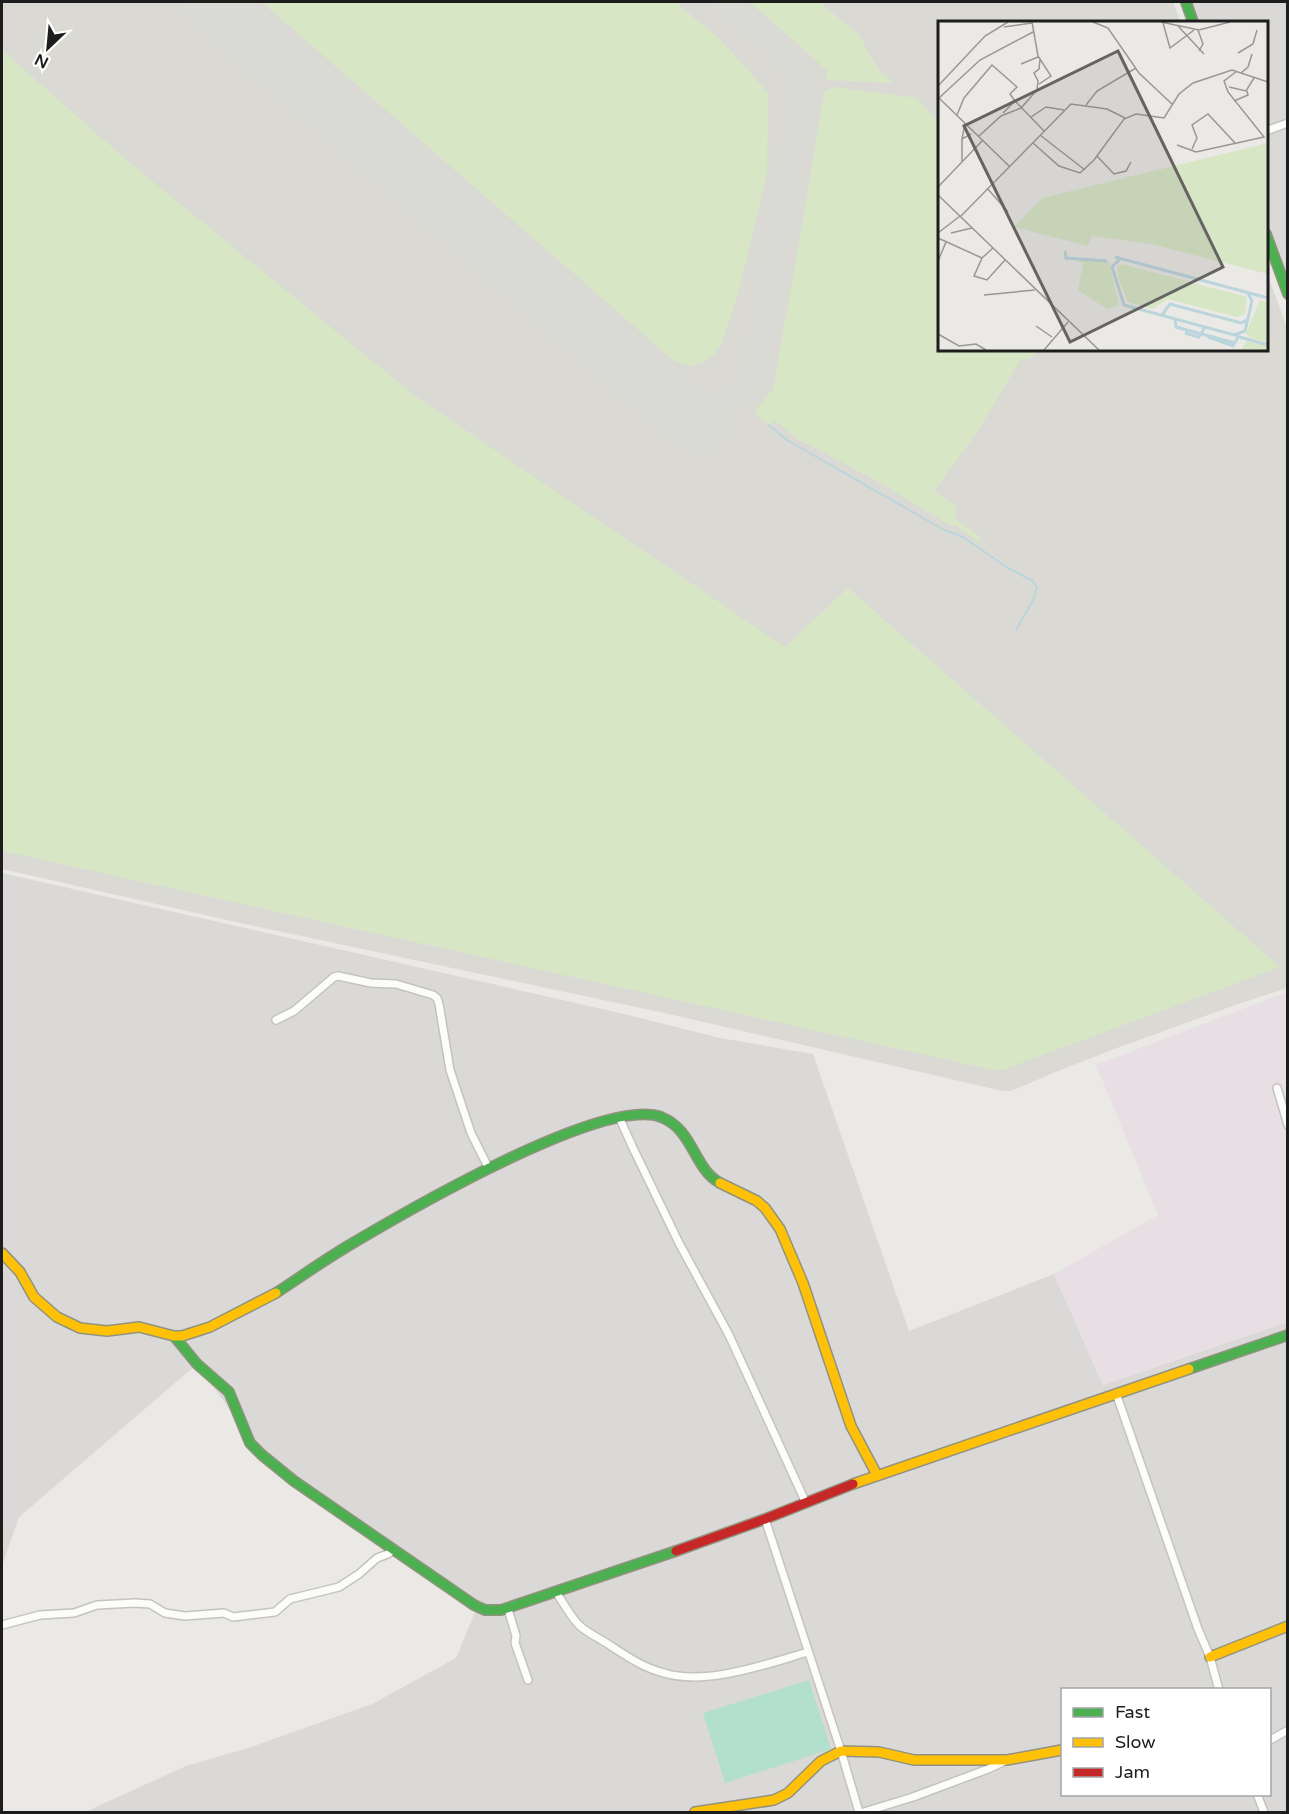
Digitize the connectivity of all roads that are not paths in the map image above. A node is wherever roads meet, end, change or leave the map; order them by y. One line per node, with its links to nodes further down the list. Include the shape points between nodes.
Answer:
1 (1186, 2): 2 (street)
2 (1193, 21)
3 (1287, 123): 4 (street)
4 (1268, 130)
5 (1268, 240): 6 (street)
6 (1287, 294)
7 (276, 1020): 11 (street, via 294,1011 338,976 396,984 434,995 439,1004 450,1070 471,1132)
8 (1277, 1088): 10 (street)
9 (619, 1117): 11 (street, via 539,1145); 16 (street, via 658,1116 671,1122 681,1130 717,1182 765,1209 780,1229 803,1283 850,1425); 17 (street, via 679,1243 729,1335)
10 (1287, 1125)
11 (489, 1169): 14 (street, via 351,1244 271,1296 210,1327)
12 (2, 1253): 14 (street, via 20,1272 34,1297 57,1317 80,1329 139,1327)
13 (1287, 1335): 15 (street)
14 (174, 1336): 19 (street, via 196,1364 229,1392 250,1443 262,1455)
15 (1116, 1393): 16 (street); 25 (street)
16 (877, 1475): 17 (street)
17 (806, 1503): 18 (street)
18 (765, 1519): 20 (street); 24 (street)
19 (393, 1549): 21 (street, via 474,1605 493,1611); 22 (street, via 339,1587 290,1599 275,1612 233,1617 185,1616 135,1603 98,1605)
20 (556, 1592): 21 (street); 24 (street, via 580,1626 631,1659 667,1674 711,1676)
21 (507, 1608): 26 (street)
22 (2, 1625)
23 (1287, 1626): 25 (street)
24 (808, 1652): 31 (street)
25 (1210, 1657): 27 (street)
26 (528, 1680)
27 (1219, 1688)
28 (1287, 1730): 29 (street)
29 (1272, 1739)
30 (1061, 1750): 32 (street)
31 (841, 1751): 32 (street, via 879,1752 915,1760); 34 (street, via 821,1761 788,1793 774,1800); 35 (street)
32 (1007, 1760): 35 (street, via 914,1797)
33 (1258, 1796): 36 (street)
34 (695, 1812)
35 (862, 1812)
36 (1264, 1812)

